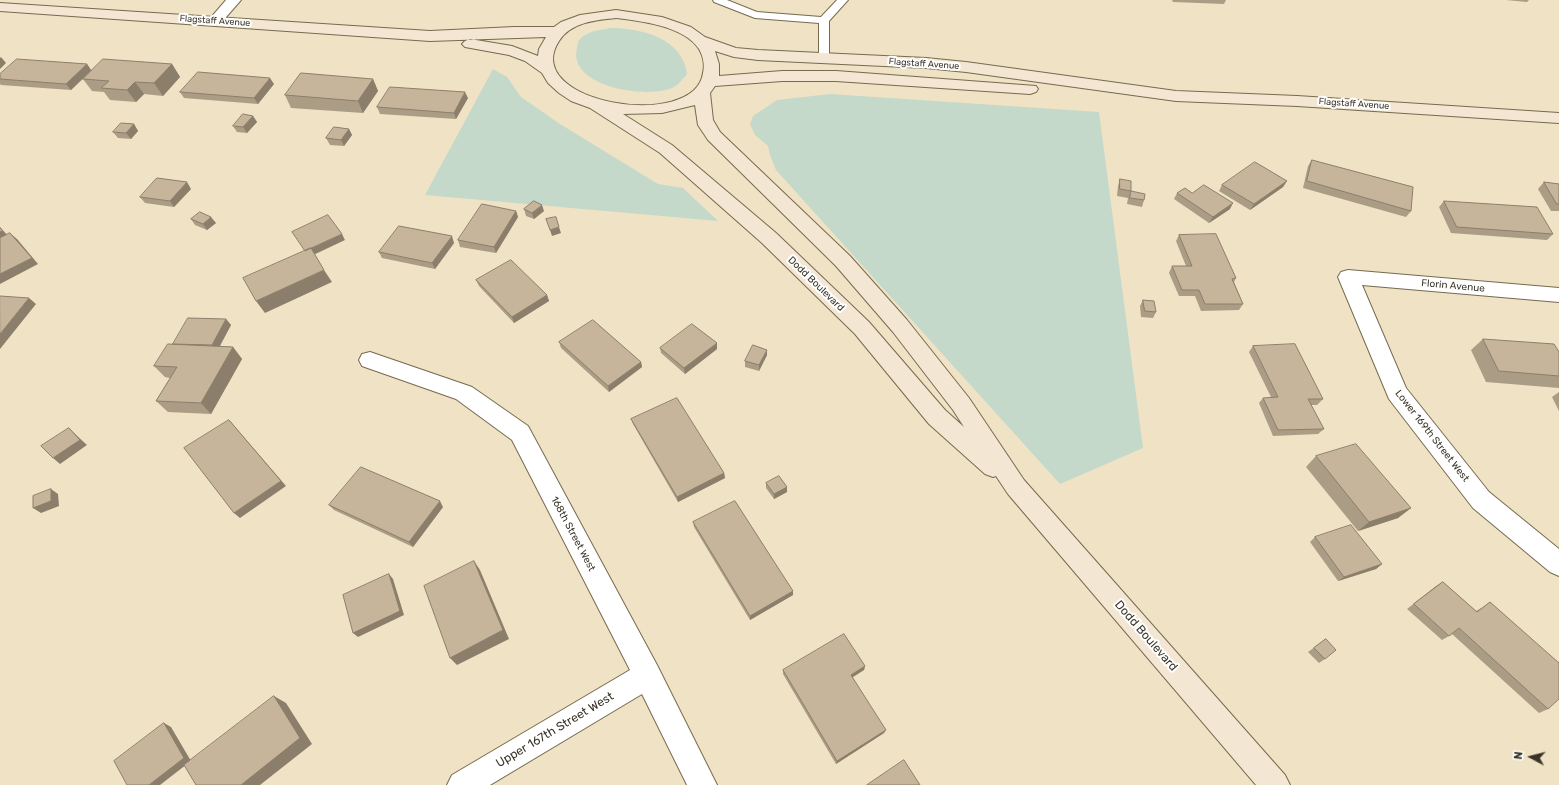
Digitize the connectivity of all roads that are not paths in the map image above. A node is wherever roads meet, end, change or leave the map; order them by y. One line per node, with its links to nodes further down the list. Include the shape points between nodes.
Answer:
1 (234, 0): 8 (street)
2 (718, 0): 7 (lane, via 755,15)
3 (844, 0): 7 (lane)
4 (636, 1): 9 (street)
5 (0, 7): 8 (street, Flagstaff Avenue)
6 (577, 7): 10 (street)
7 (824, 20): 13 (lane)
8 (215, 21): 11 (street, Flagstaff Avenue)
9 (672, 24): 10 (street, via 616,14 586,17); 12 (street)
10 (561, 29): 11 (street, Flagstaff Avenue); 14 (street, via 552,38 546,51)
11 (430, 36): 14 (street, Flagstaff Avenue, via 512,51 531,58)
12 (698, 40): 13 (street, Flagstaff Avenue, via 734,52); 15 (street, via 710,56 712,69)
13 (824, 58): 16 (street, Flagstaff Avenue, via 966,67)
14 (549, 71): 17 (street, via 565,89)
15 (706, 87): 16 (street, Flagstaff Avenue, via 782,76 836,76 1080,92); 17 (street, via 694,99 654,110 618,109); 22 (street, Dodd Boulevard, via 703,114 708,129 843,261 900,326 961,404)
16 (1149, 93): 18 (street, Flagstaff Avenue)
17 (596, 104): 22 (street, Dodd Boulevard, via 666,149 769,238 862,328 937,417)
18 (1559, 118)
19 (1348, 277): 20 (street, Florin Avenue); 23 (street, Lower 169th Street West, via 1397,393 1481,500)
20 (1559, 295)
21 (370, 360): 24 (street, 168th Street West, via 464,393 520,433)
22 (1016, 487): 27 (street, Dodd Boulevard)
23 (1559, 564)
24 (647, 675): 25 (street, Upper 167th Street West); 26 (street, 168th Street West)
25 (462, 785)
26 (702, 785)
27 (1275, 785)

